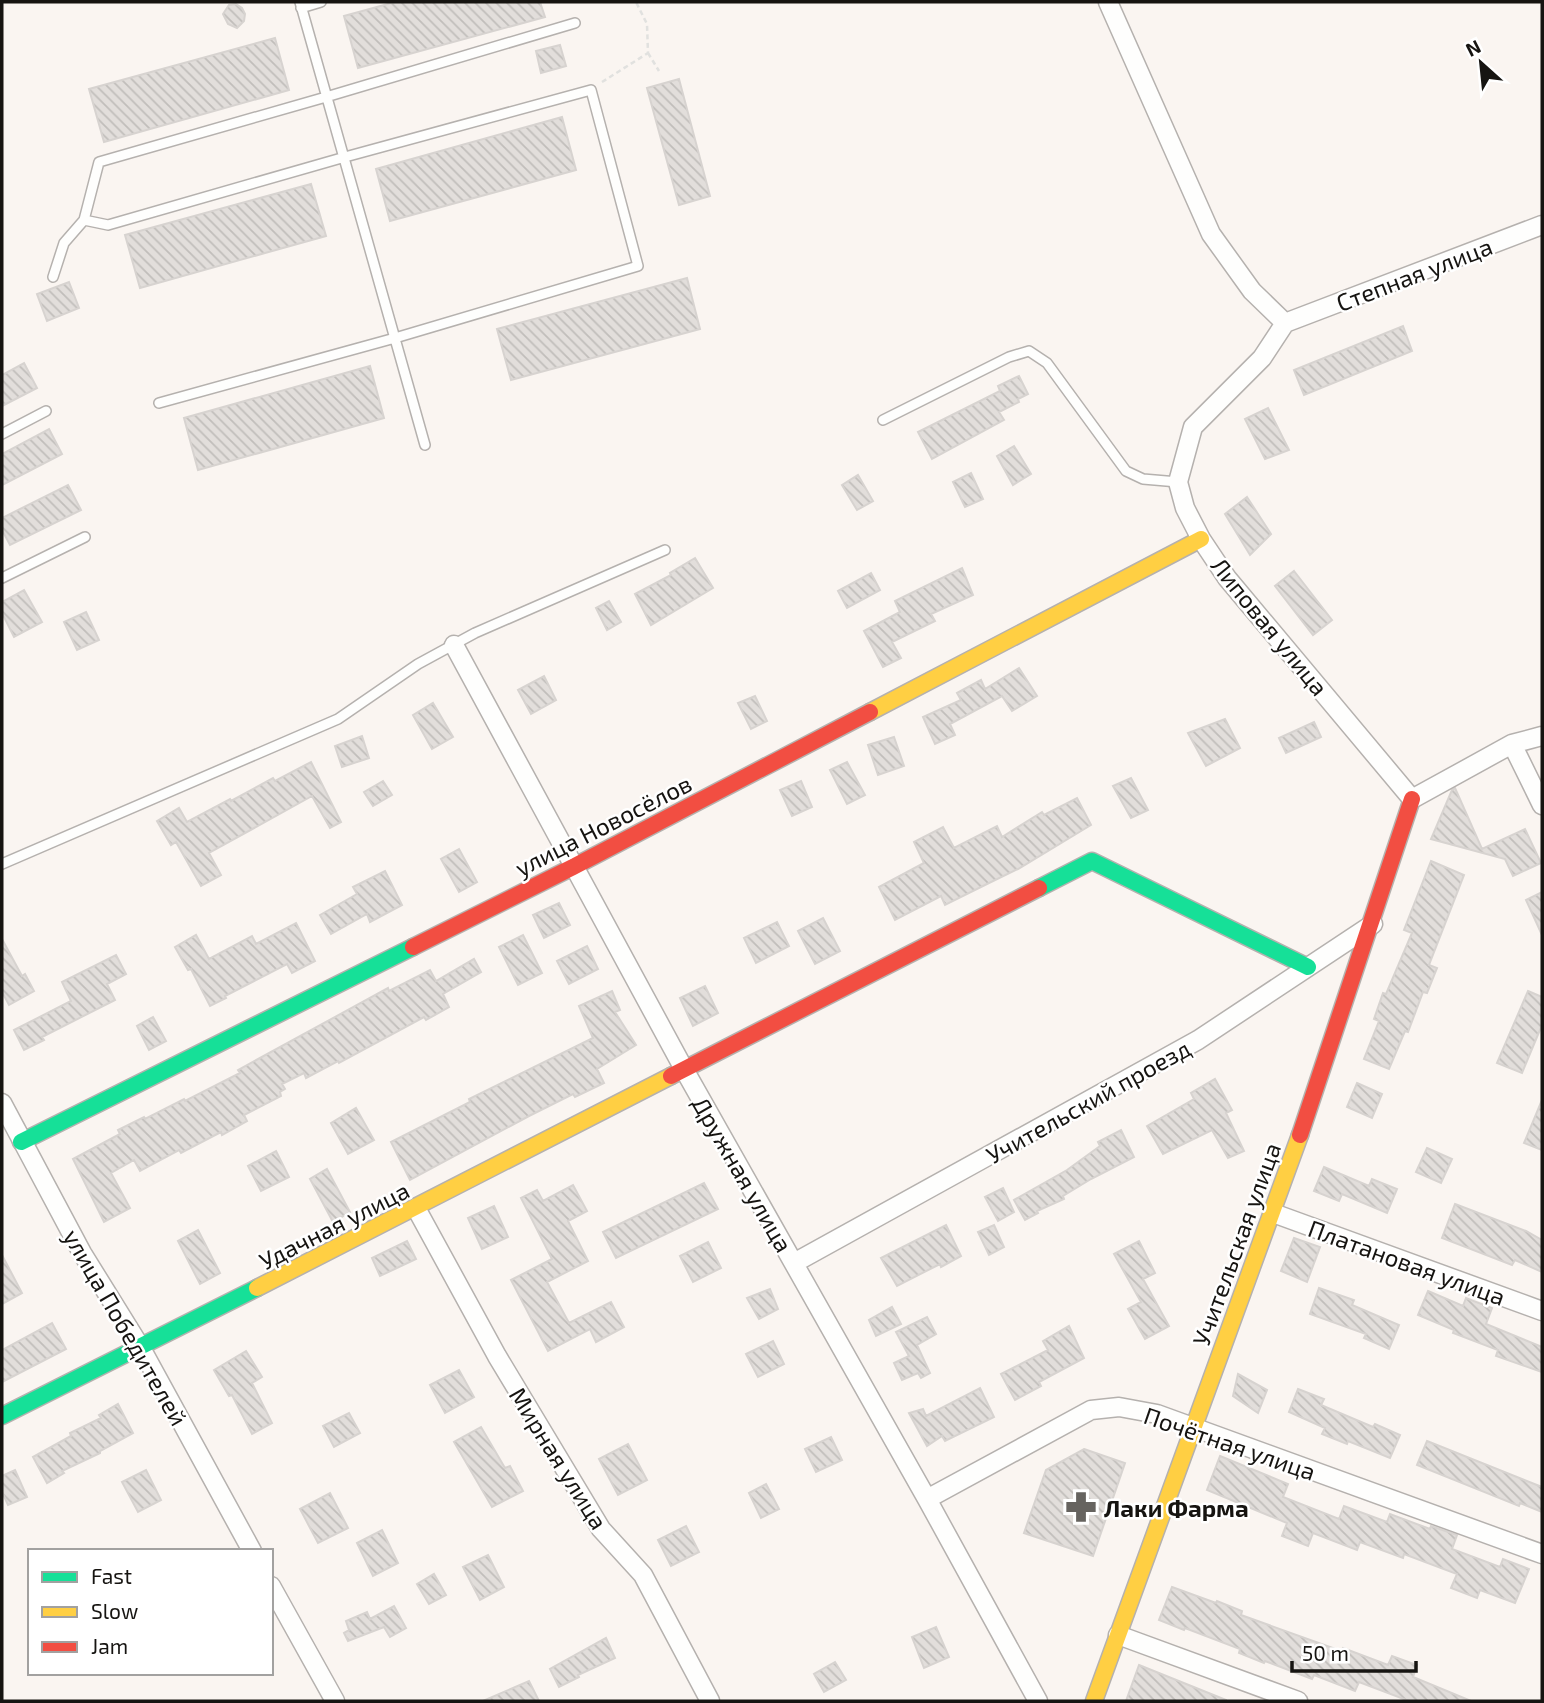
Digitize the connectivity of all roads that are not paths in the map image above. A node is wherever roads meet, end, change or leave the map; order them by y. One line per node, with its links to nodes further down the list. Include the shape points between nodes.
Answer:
1 (321, 2): 3 (lane)
2 (1108, 2): 10 (street, via 1211,234 1252,291)
3 (300, 5): 5 (lane)
4 (575, 23): 5 (lane)
5 (326, 97): 6 (lane); 7 (lane, via 99,162)
6 (345, 157): 7 (lane, via 108,225); 11 (lane); 11 (lane, via 591,90 638,266)
7 (84, 220): 9 (lane, via 64,243)
8 (1542, 225): 10 (street, Степная улица)
9 (52, 278)
10 (1285, 323): 17 (street, via 1262,358 1193,427)
11 (395, 338): 12 (lane); 16 (lane)
12 (159, 403)
13 (46, 411): 15 (lane)
14 (883, 420): 17 (lane, via 1029,351 1047,363 1126,471 1143,479)
15 (2, 434)
16 (425, 445)
17 (1178, 482): 19 (street, Липовая улица)
18 (85, 537): 21 (lane)
19 (1201, 539): 25 (street, Липовая улица, via 1227,578); 28 (street, улица Новосёлов)
20 (664, 550): 22 (lane)
21 (2, 578)
22 (454, 645): 27 (lane, via 338,719); 28 (street, Дружная улица)
23 (1542, 736): 24 (street)
24 (1512, 744): 25 (street); 26 (street)
25 (1412, 799): 29 (street, Учительская улица)
26 (1542, 805)
27 (2, 864)
28 (573, 867): 31 (street, Дружная улица); 33 (street, улица Новосёлов)
29 (1373, 924): 30 (street, Учительский проезд); 35 (street, Учительская улица)
30 (1308, 967): 31 (street, Удачная улица, via 1092,861); 36 (street, Учительский проезд, via 1198,1040)
31 (685, 1071): 34 (street, Удачная улица); 36 (street, Дружная улица)
32 (2, 1103): 33 (street, улица Победителей)
33 (21, 1142): 38 (street, улица Победителей)
34 (416, 1208): 38 (street, Удачная улица); 47 (street, Мирная улица, via 601,1530 643,1575)
35 (1273, 1213): 37 (street, Платановая улица); 40 (street, Учительская улица)
36 (794, 1263): 41 (street, Дружная улица)
37 (1542, 1311)
38 (141, 1348): 39 (street, Удачная улица); 42 (street, улица Победителей)
39 (2, 1416)
40 (1194, 1428): 41 (street, Почётная улица, via 1157,1414 1119,1407 1091,1410); 43 (street, Почётная улица); 45 (street, Учительская улица)
41 (928, 1499): 48 (street, Дружная улица)
42 (251, 1549)
43 (1542, 1554)
44 (273, 1590): 46 (street)
45 (1118, 1635): 49 (street, Учительская улица); 50 (street)
46 (335, 1701)
47 (710, 1701)
48 (1038, 1701)
49 (1094, 1701)
50 (1298, 1701)

